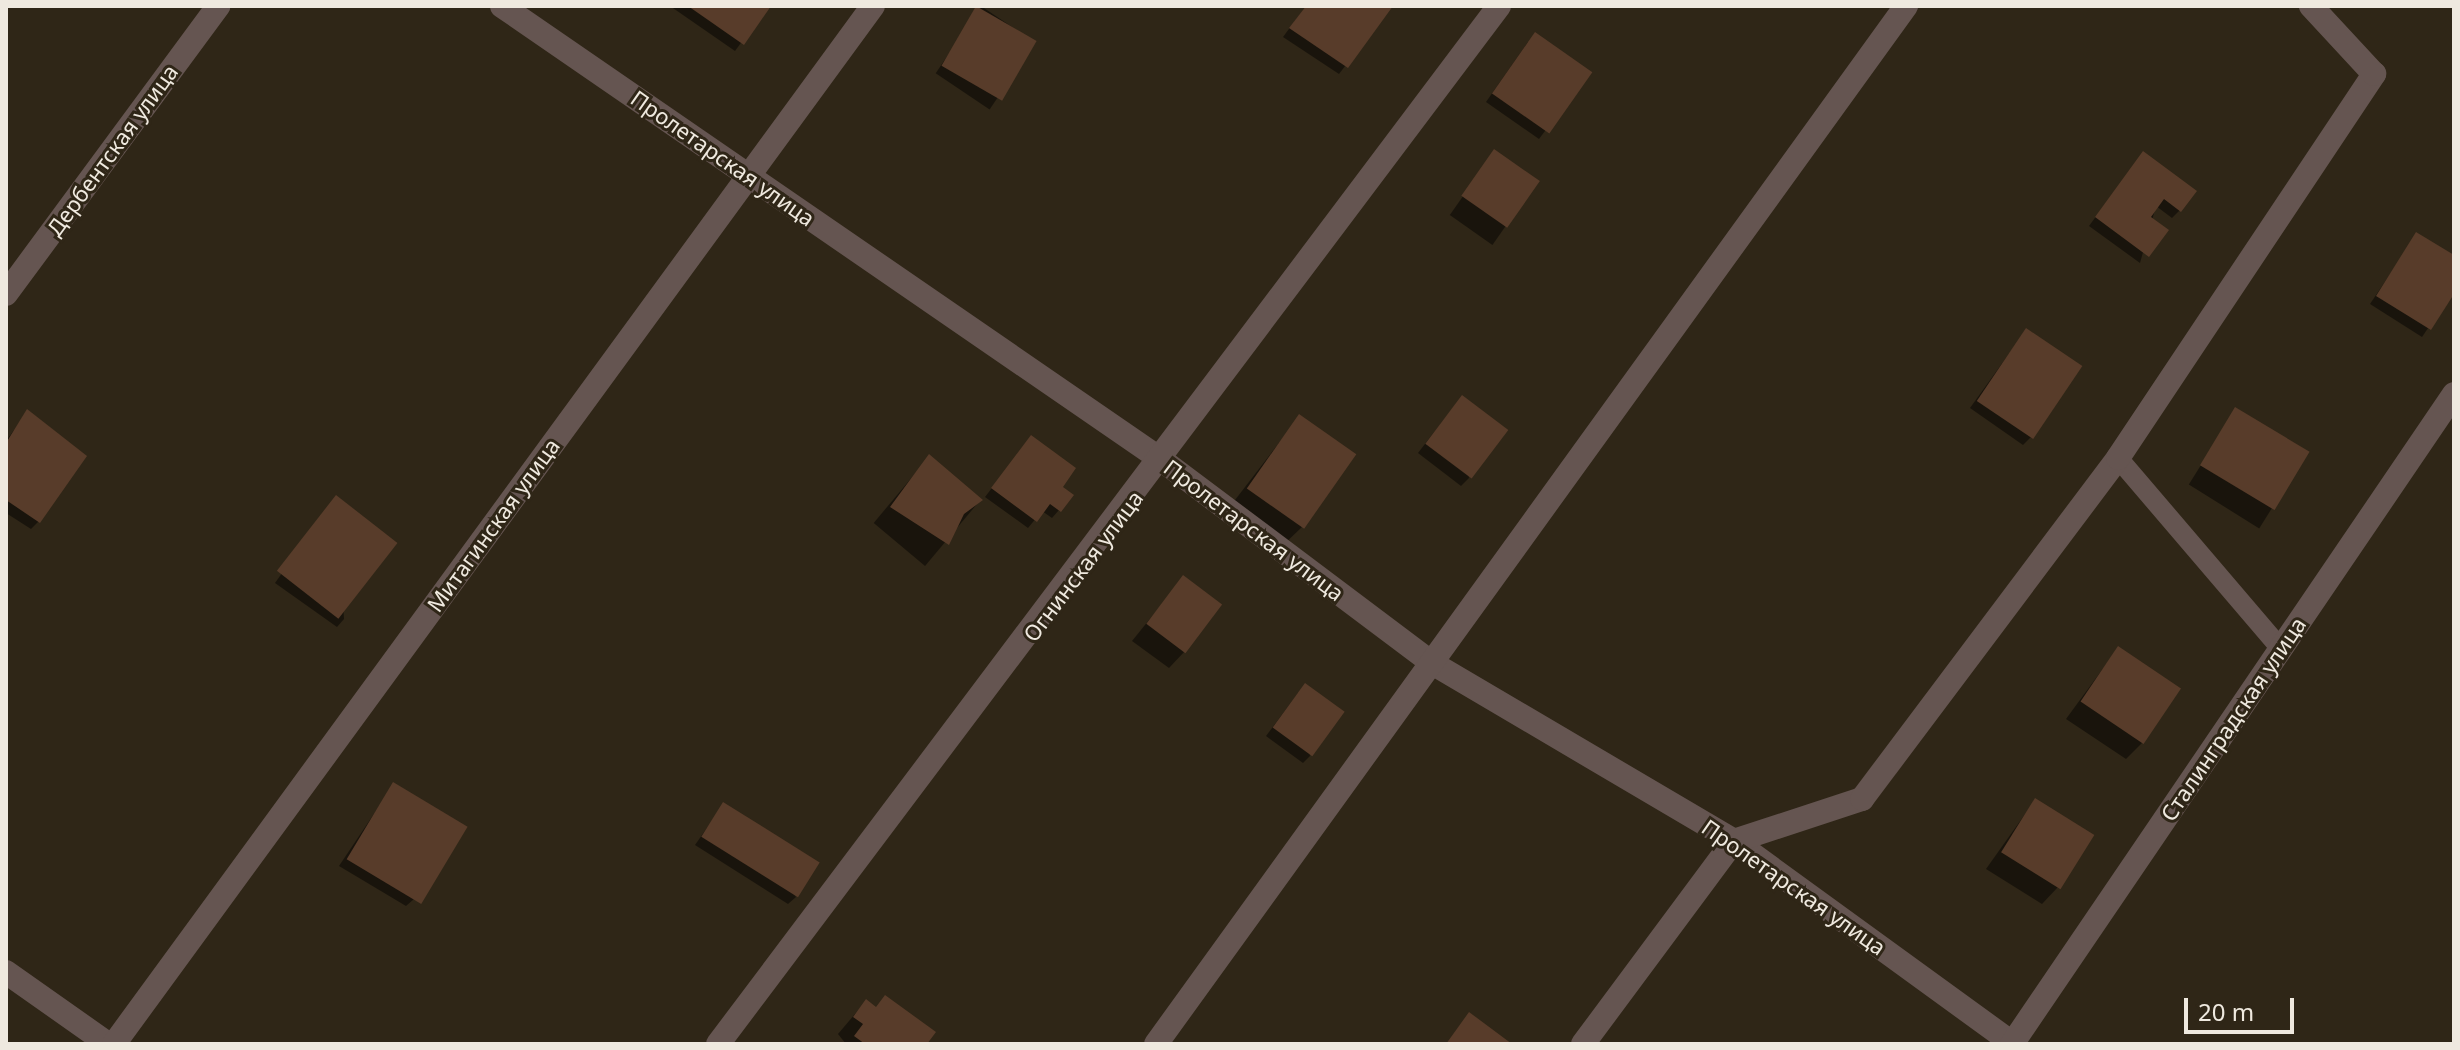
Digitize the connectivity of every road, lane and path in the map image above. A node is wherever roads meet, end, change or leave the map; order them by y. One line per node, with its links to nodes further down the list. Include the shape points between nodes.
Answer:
1 (218, 6): 8 (street, Дербентская улица)
2 (502, 6): 7 (street, Пролетарская улица)
3 (873, 6): 7 (street, Митагинская улица)
4 (1499, 6): 11 (street, Огнинская улица)
5 (1906, 6): 13 (street)
6 (2311, 6): 10 (street, via 2374,74)
7 (749, 176): 11 (street, Пролетарская улица); 17 (street, Митагинская улица)
8 (6, 294)
9 (2454, 394): 12 (street, Сталинградская улица)
10 (2118, 458): 12 (lane); 14 (street, via 1862,799)
11 (1163, 461): 13 (street, Пролетарская улица); 18 (street, Огнинская улица)
12 (2281, 649): 21 (street, Сталинградская улица)
13 (1432, 663): 14 (street, Пролетарская улица); 19 (street)
14 (1734, 841): 20 (street); 21 (street, Пролетарская улица)
15 (6, 972): 16 (street)
16 (108, 1044)
17 (114, 1044)
18 (718, 1044)
19 (1156, 1044)
20 (1583, 1044)
21 (2012, 1044)

